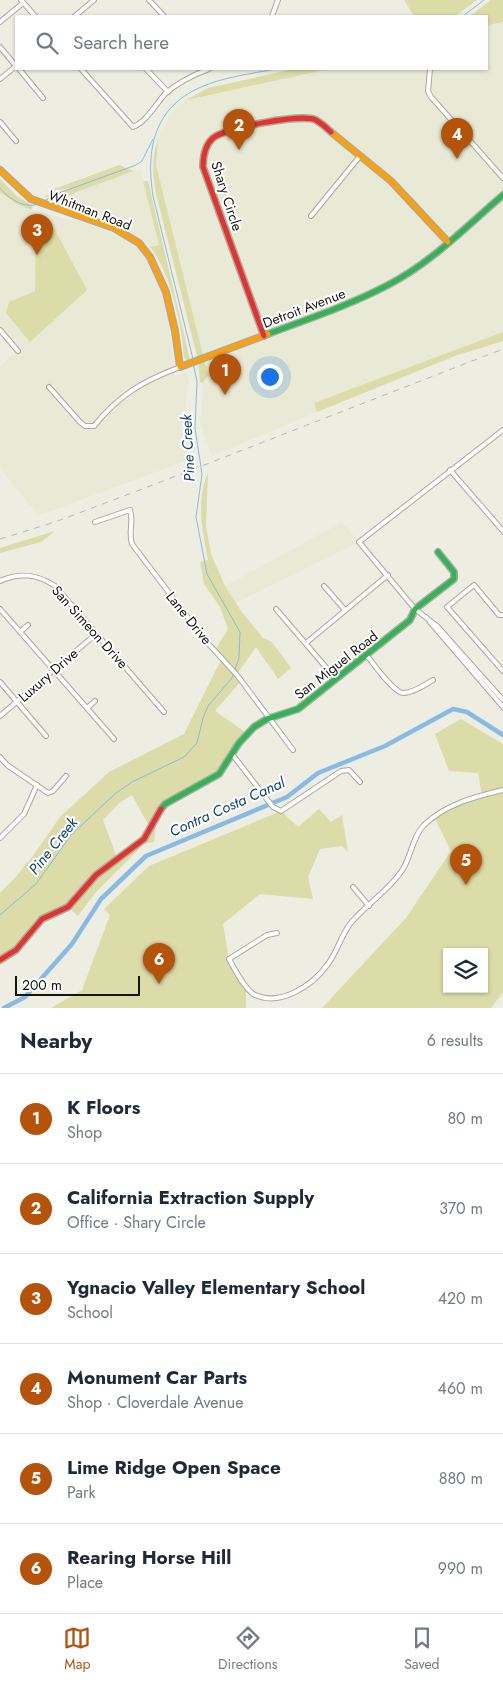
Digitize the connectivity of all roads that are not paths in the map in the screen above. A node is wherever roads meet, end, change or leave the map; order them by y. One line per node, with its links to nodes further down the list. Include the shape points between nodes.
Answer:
1 (94, 0): 6 (street)
2 (148, 0): 7 (street)
3 (278, 0): 8 (street)
4 (22, 1): 5 (street); 9 (street)
5 (34, 15)
6 (76, 15)
7 (163, 15)
8 (272, 15)
9 (0, 22)
10 (0, 47): 11 (street)
11 (15, 65)
12 (15, 68): 18 (street)
13 (19, 70): 20 (street)
14 (82, 70): 19 (street, via 132,128 139,125)
15 (147, 70): 19 (street)
16 (207, 70): 19 (street, via 180,82)
17 (430, 70): 25 (street, via 428,91 431,97)
18 (0, 79)
19 (168, 92)
20 (42, 98)
21 (0, 122): 22 (street)
22 (16, 141)
23 (360, 156): 27 (street); 28 (street, Shary Circle, via 391,181); 30 (street, Shary Circle, via 323,124 304,117 224,132 212,139 207,147 203,167)
24 (0, 170): 32 (street, Whitman Road, via 20,191 37,202 125,233 151,255 162,280 177,338)
25 (503, 178)
26 (503, 195): 28 (street, Detroit Avenue)
27 (311, 216)
28 (448, 242): 30 (street, Detroit Avenue, via 390,284)
29 (1, 334): 31 (street)
30 (264, 336): 32 (street, Detroit Avenue)
31 (18, 351)
32 (180, 367): 33 (street, Detroit Avenue, via 149,378 130,391 94,426 86,426)
33 (49, 387)
34 (503, 430): 35 (street)
35 (450, 470): 37 (street); 39 (street, via 359,542)
36 (95, 522): 67 (street, Lane Drive, via 130,510 129,536 132,544)
37 (503, 531)
38 (438, 552): 44 (street, San Miguel Road, via 454,572 454,579)
39 (388, 575): 44 (street); 45 (street)
40 (0, 581): 50 (street, San Simeon Drive, via 25,575 47,580)
41 (324, 586): 45 (street)
42 (0, 609): 49 (street)
43 (276, 609): 51 (street)
44 (415, 609): 47 (street); 52 (street, San Miguel Road, via 410,620)
45 (345, 610): 51 (street)
46 (503, 615): 54 (street, via 499,615 474,586 447,607)
47 (430, 622): 60 (street, via 438,626); 63 (street)
48 (28, 625): 49 (street)
49 (20, 632): 55 (street)
50 (96, 634): 55 (street, Luxury Drive); 65 (street, San Simeon Drive)
51 (306, 643): 57 (street)
52 (367, 656): 57 (street, San Miguel Road); 58 (street, via 395,690 402,693)
53 (503, 661): 54 (street)
54 (498, 665): 56 (street)
55 (52, 670): 61 (street, Luxury Drive); 64 (street)
56 (503, 671)
57 (336, 680): 67 (street, San Miguel Road, via 298,709)
58 (433, 680)
59 (0, 682): 61 (street)
60 (503, 700)
61 (17, 701): 66 (street, Luxury Drive); 68 (street)
62 (95, 702): 64 (street)
63 (503, 707)
64 (87, 708): 69 (street)
65 (164, 712)
66 (0, 716)
67 (267, 719): 70 (street, Lane Drive); 71 (street, San Miguel Road, via 254,727)
68 (46, 736)
69 (114, 739)
70 (293, 750)
71 (232, 754): 74 (street, via 273,807 281,811 341,771 349,770); 81 (street, San Miguel Road, via 219,774 165,804 144,840 96,875 68,906 42,919 16,950)
72 (0, 757): 75 (street)
73 (66, 776): 75 (street, via 53,791 48,792)
74 (360, 782)
75 (37, 784): 77 (street, via 24,814)
76 (503, 790): 79 (street, via 467,799 423,826 402,869)
77 (0, 838)
78 (353, 887): 79 (street)
79 (369, 906): 80 (street, via 350,924 319,975 289,998 274,1002 255,995 246,987 229,959 267,935)
80 (277, 933)
81 (0, 960)

